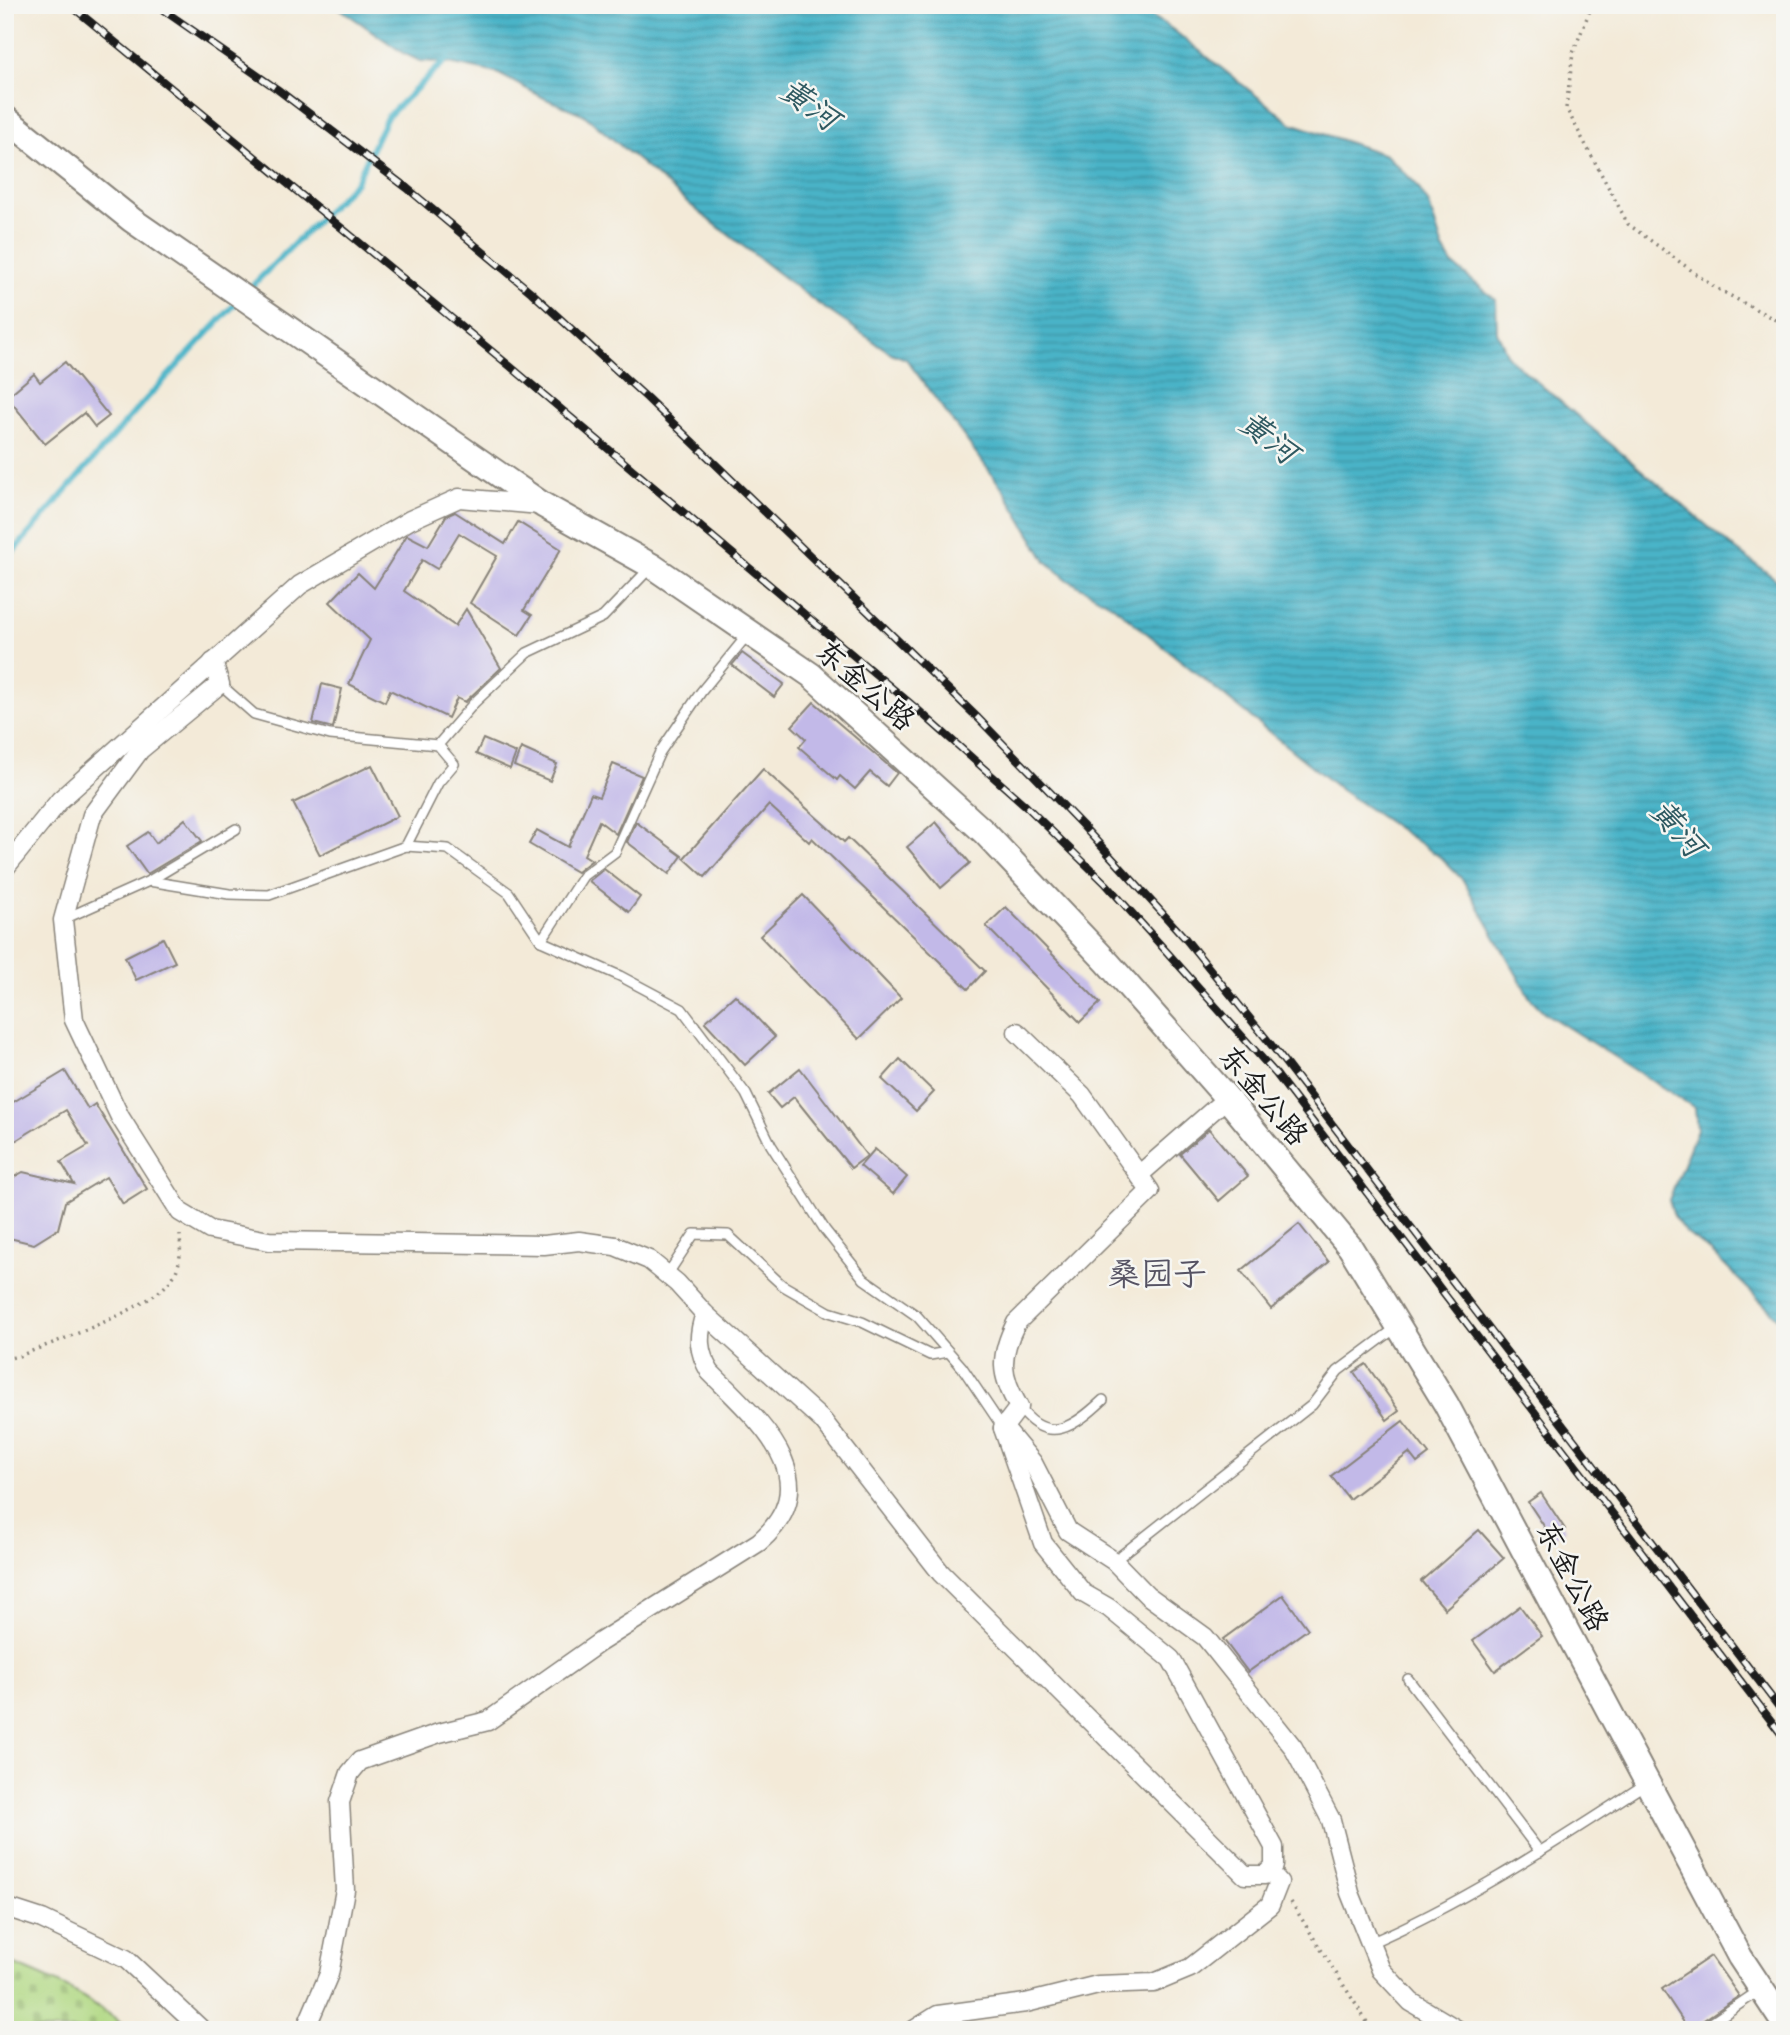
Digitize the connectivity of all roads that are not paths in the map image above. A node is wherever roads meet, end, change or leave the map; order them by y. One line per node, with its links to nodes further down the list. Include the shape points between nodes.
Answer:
1 (5, 118): 2 (main road, 东金公路, via 132,220)
2 (543, 505): 3 (main road, 东金公路); 5 (street, via 458,498 410,520 300,585)
3 (652, 566): 4 (main road, 东金公路); 7 (lane, via 603,617 527,653)
4 (749, 633): 13 (lane, via 660,752 615,852 583,876); 15 (main road, 东金公路, via 811,675 984,832)
5 (213, 662): 6 (street); 10 (street, via 60,800)
6 (220, 684): 7 (lane, via 254,715 330,735); 12 (street, via 140,750 92,815)
7 (438, 745): 9 (lane, via 454,764 438,783)
8 (236, 829): 11 (lane)
9 (407, 846): 11 (lane, via 269,895 229,894); 13 (lane, via 448,849 509,893)
10 (5, 868)
11 (149, 881): 12 (lane)
12 (63, 920): 17 (street, via 74,1020 120,1117 180,1212 210,1230 269,1241 544,1245 579,1241 615,1246)
13 (541, 941): 20 (lane, via 682,1009 746,1094 771,1145 825,1230 864,1279 917,1316)
14 (1017, 1032): 16 (street, via 1082,1095)
15 (1227, 1098): 16 (street); 19 (main road, 东金公路, via 1350,1247)
16 (1139, 1175): 22 (street, via 1150,1191 1016,1323 1006,1343 1003,1366 1007,1388)
17 (667, 1275): 18 (street); 20 (lane, via 694,1234 728,1235 782,1285 829,1312 862,1322 930,1355)
18 (705, 1314): 28 (street, via 823,1421 941,1573 1245,1875); 34 (street, via 700,1329 702,1359 778,1447 788,1466 786,1509 775,1528 759,1542 600,1642 488,1721 439,1732 360,1761 349,1773 340,1802 345,1890 329,1974)
19 (1399, 1326): 24 (lane, via 1338,1371 1312,1405); 26 (main road, 东金公路, via 1446,1404)
20 (948, 1352): 23 (lane)
21 (1103, 1400): 22 (lane, via 1066,1428 1039,1426)
22 (1019, 1408): 23 (street)
23 (1003, 1428): 24 (street, via 1033,1463 1068,1531); 28 (street, via 1043,1544 1083,1593 1109,1608 1171,1659 1274,1847)
24 (1114, 1561): 30 (street, via 1147,1595 1205,1637 1293,1747 1331,1820 1349,1893)
25 (1408, 1679): 27 (lane)
26 (1647, 1782): 27 (lane); 31 (main road, 东金公路)
27 (1540, 1852): 30 (lane, via 1426,1919)
28 (1274, 1877): 35 (street, via 1269,1905 1190,1968 1154,1983 1098,1985 1026,2003 938,2015)
29 (5, 1907): 33 (street, via 42,1919 126,1959)
30 (1370, 1943): 36 (street, via 1381,1970 1411,2002)
31 (1761, 1989): 32 (main road, 东金公路); 37 (lane)
32 (1785, 2025)
33 (202, 2030)
34 (305, 2030)
35 (914, 2030)
36 (1458, 2030)
37 (1701, 2030)

